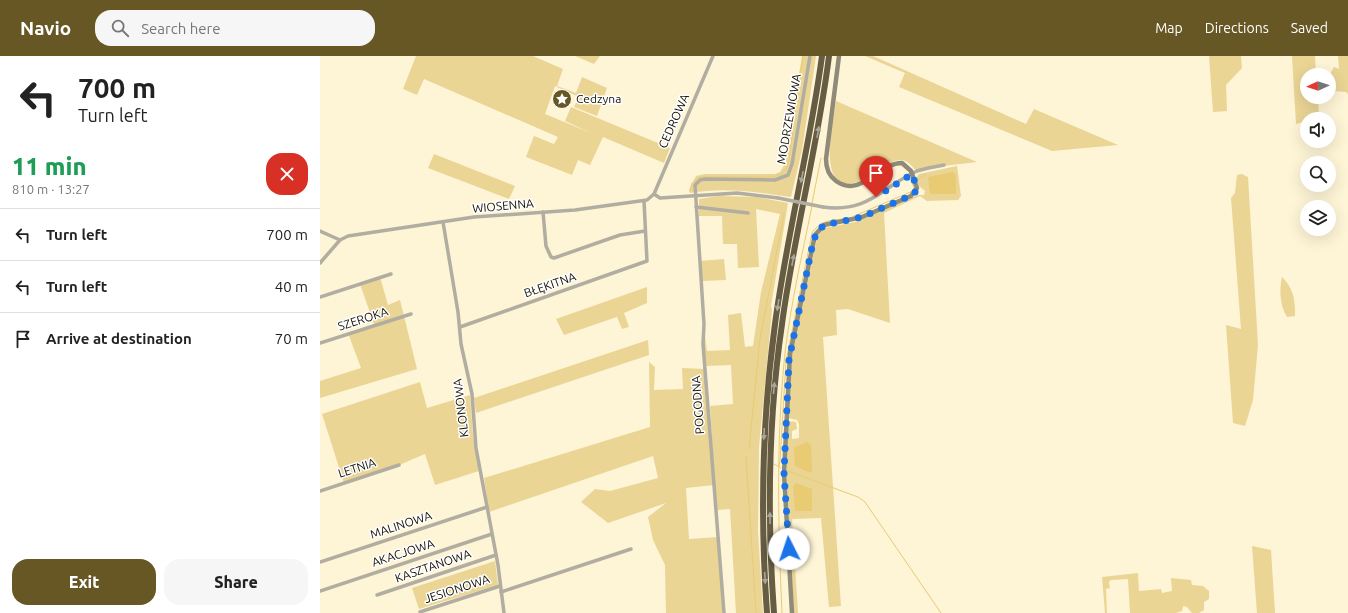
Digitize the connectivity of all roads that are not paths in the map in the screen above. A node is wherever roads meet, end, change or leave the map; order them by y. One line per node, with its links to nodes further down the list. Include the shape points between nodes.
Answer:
1 (713, 56): 8 (street, CEDROWA)
2 (810, 56): 9 (street, MODRZEWIOWA, via 789,173 775,180 700,180 695,185)
3 (822, 56): 38 (highway, one-way to 38, via 808,146 780,289 767,392 762,515)
4 (829, 56): 39 (highway, one-way to 4, via 769,492 774,386 785,303 815,146)
5 (839, 56): 7 (street, via 826,159 830,174 840,183 849,186 864,182 897,163 906,165)
6 (944, 165): 7 (street)
7 (912, 174): 9 (street, bridge, via 862,204 841,208 737,193); 40 (street, via 917,188 914,194 862,217 824,225 817,232 813,242 788,372 784,473)
8 (654, 194): 9 (street, via 660,198); 10 (street, WIOSENNA)
9 (695, 196): 11 (street, POGODNA)
10 (644, 201): 12 (street, WIOSENNA); 16 (street)
11 (696, 207): 13 (street); 37 (street, POGODNA, via 704,324 703,344)
12 (543, 212): 14 (street, WIOSENNA); 16 (street, via 546,246 554,258 620,236)
13 (748, 213)
14 (443, 222): 17 (street, WIOSENNA, via 348,236); 22 (street, KLONOWA)
15 (320, 231): 17 (street)
16 (645, 231): 22 (street, BŁĘKITNA, via 647,261)
17 (340, 240): 18 (street)
18 (320, 263)
19 (391, 274): 20 (street)
20 (320, 296)
21 (411, 314): 23 (street, SZEROKA)
22 (460, 327): 26 (street, KLONOWA, via 461,344 472,394 476,448)
23 (320, 343)
24 (400, 465): 25 (street, LETNIA)
25 (320, 491)
26 (488, 507): 27 (street, KLONOWA); 30 (street, MALINOWA)
27 (492, 534): 29 (street, KLONOWA); 32 (street, AKACJOWA)
28 (631, 549): 33 (street)
29 (496, 555): 31 (street, KLONOWA); 34 (street, KASZTANOWA)
30 (320, 562)
31 (500, 586): 33 (street, KLONOWA); 35 (street, JESIONOWA)
32 (320, 591)
33 (501, 592): 36 (street, KLONOWA)
34 (377, 595)
35 (420, 612)
36 (504, 613)
37 (724, 613)
38 (768, 613)
39 (774, 613)
40 (792, 613)

